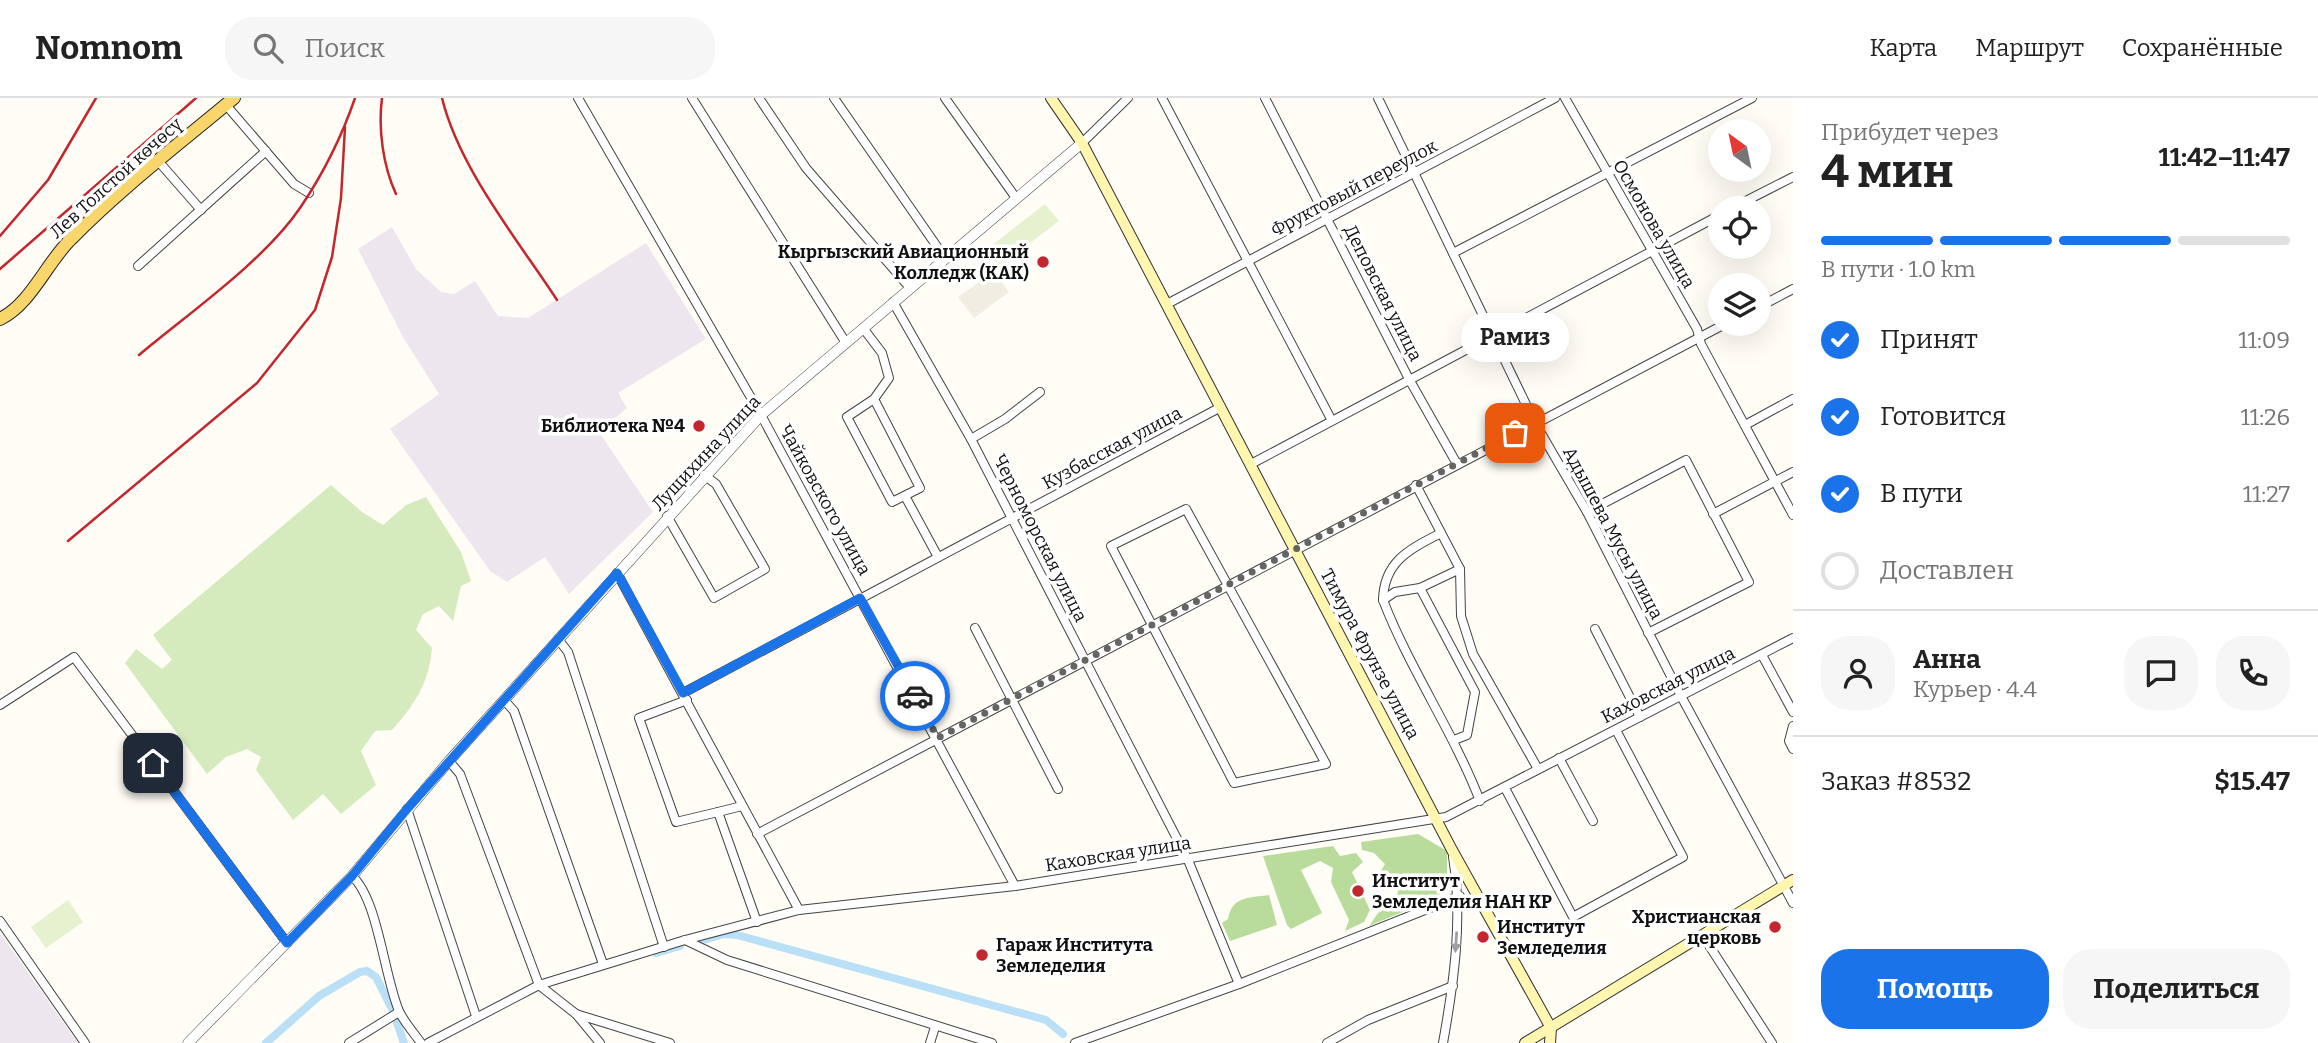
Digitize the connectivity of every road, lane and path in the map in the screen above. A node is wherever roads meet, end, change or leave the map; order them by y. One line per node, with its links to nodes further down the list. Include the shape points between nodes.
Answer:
1 (578, 98): 48 (street, Чайковского улица)
2 (691, 98): 42 (street)
3 (759, 98): 32 (street, via 806,168)
4 (834, 98): 29 (street)
5 (945, 98): 23 (street)
6 (1051, 98): 15 (main road, Тимура Фрунзе улица)
7 (1128, 98): 15 (street, Лущихина улица)
8 (1162, 98): 30 (street)
9 (1265, 98): 25 (street, Деповская улица)
10 (1378, 98): 18 (street, Адышева Мусы улица)
11 (1555, 98): 18 (street, Фруктовый переулок)
12 (1565, 98): 19 (street, Осмонова улица)
13 (1752, 98): 19 (street)
14 (230, 101): 16 (street); 17 (main road, Лев Толстой көчөсү)
15 (1082, 143): 23 (street, Лущихина улица); 36 (main road, Тимура Фрунзе улица)
16 (266, 151): 21 (street, via 294,184); 24 (street)
17 (159, 162): 24 (street); 37 (main road, Лев Толстой көчөсү, via 68,241 13,310)
18 (1416, 173): 25 (street, Фруктовый переулок); 28 (street, Адышева Мусы улица)
19 (1606, 173): 27 (street, Осмонова улица); 28 (street)
20 (1793, 177): 22 (street)
21 (309, 193)
22 (1756, 196)
23 (1016, 198): 29 (street, Лущихина улица)
24 (201, 210): 31 (street)
25 (1327, 219): 30 (street, Фруктовый переулок); 43 (street, Деповская улица)
26 (1708, 221): 27 (street)
27 (1651, 250): 40 (street); 41 (street, Осмонова улица)
28 (1453, 253): 40 (street, Адышева Мусы улица)
29 (945, 258): 32 (street, Лущихина улица)
30 (1247, 262): 36 (street, Фруктовый переулок); 49 (street)
31 (138, 266)
32 (910, 288): 35 (street, Лущихина улица)
33 (1793, 289): 34 (street)
34 (1771, 301)
35 (893, 302): 38 (street, Лущихина улица); 52 (street, Черноморская улица)
36 (1167, 304): 47 (main road, Тимура Фрунзе улица)
37 (0, 319)
38 (863, 328): 42 (street, Лущихина улица); 45 (street, via 882,353 890,374 888,384)
39 (1708, 332): 41 (street)
40 (1494, 335): 43 (street); 50 (street, Адышева Мусы улица)
41 (1699, 337): 50 (street); 51 (street, Осмонова улица)
42 (846, 343): 48 (street, Лущихина улица)
43 (1409, 379): 49 (street); 54 (street, Деповская улица)
44 (1040, 392): 52 (street)
45 (874, 399): 59 (street, via 920,488); 59 (street, via 847,417 892,502)
46 (1793, 399): 51 (street)
47 (1221, 407): 53 (main road, Тимура Фрунзе улица); 64 (street, Кузбасская улица)
48 (761, 415): 56 (street, Лущихина улица); 72 (street, Чайковского улица)
49 (1331, 419): 53 (street)
50 (1535, 423): 54 (street); 60 (street, Адышева Мусы улица)
51 (1747, 424): 57 (street, Осмонова улица)
52 (971, 439): 64 (street, Черноморская улица)
53 (1251, 464): 66 (main road, Тимура Фрунзе улица)
54 (1457, 464): 58 (street)
55 (1793, 472): 57 (street)
56 (704, 475): 63 (street, Лущихина улица); 63 (street, via 716,484 765,569 714,598)
57 (1776, 481): 61 (street); 62 (street, Осмонова улица)
58 (1416, 485): 65 (street); 66 (street)
59 (905, 496): 67 (street)
60 (1587, 512): 61 (street, via 1686,460); 77 (street, Адышева Мусы улица)
61 (1713, 514): 77 (street, via 1749,582)
62 (1793, 515)
63 (667, 516): 69 (street, Лущихина улица)
64 (1012, 519): 67 (street, Кузбасская улица); 81 (street, Черноморская улица)
65 (1441, 533): 68 (street); 73 (street, via 1395,561 1385,579)
66 (1296, 550): 70 (street); 103 (main road, Тимура Фрунзе улица)
67 (938, 557): 72 (street, Кузбасская улица)
68 (1460, 569): 71 (street); 96 (street, via 1461,616 1473,654)
69 (617, 573): 79 (street, Лущихина улица); 82 (street)
70 (1227, 585): 74 (street); 74 (street, via 1186,509 1124,540 1111,547); 74 (street, via 1326,764 1234,783)
71 (1420, 588): 73 (street, via 1395,592); 92 (street, via 1475,692 1467,735)
72 (860, 598): 82 (street, Кузбасская улица); 91 (street, Чайковского улица)
73 (1383, 600): 92 (street, via 1401,648)
74 (1151, 625): 81 (street)
75 (975, 628): 84 (street)
76 (1595, 629): 88 (street)
77 (1648, 633): 83 (street, Адышева Мусы улица)
78 (1793, 638): 80 (street, Каховская улица)
79 (558, 639): 85 (street, Лущихина улица); 119 (street, via 568,652)
80 (1762, 655): 83 (street, Каховская улица); 87 (street)
81 (1086, 660): 84 (street); 107 (street, Черноморская улица)
82 (685, 696): 100 (street); 102 (street, Кузбасская улица, via 639,718 676,822)
83 (1681, 696): 88 (street, Каховская улица); 109 (street, Адышева Мусы улица)
84 (1012, 698): 91 (street); 98 (street)
85 (504, 699): 95 (street, Лущихина улица); 120 (street, via 514,711)
86 (0, 705): 118 (street, via 74,657)
87 (1793, 712)
88 (1640, 717): 90 (street, Каховская улица)
89 (1793, 726): 93 (street, via 1789,735)
90 (1616, 730): 94 (street, Каховская улица); 97 (street, via 1683,857 1573,917)
91 (938, 738): 105 (street); 110 (street, Чайковского улица)
92 (1454, 740): 99 (street)
93 (1793, 749)
94 (1559, 758): 96 (street, Каховская улица); 104 (street)
95 (449, 761): 101 (street, Лущихина улица); 122 (street, via 460,774)
96 (1538, 769): 97 (street, Каховская улица)
97 (1505, 788): 99 (street, Каховская улица)
98 (1058, 789)
99 (1480, 801): 103 (street, Каховская улица)
100 (742, 806): 102 (street); 105 (street)
101 (407, 809): 108 (street, Лущихина улица); 126 (street)
102 (718, 812): 115 (street)
103 (1437, 819): 106 (main road, Тимура Фрунзе улица); 107 (street, Каховская улица)
104 (1593, 821)
105 (757, 834): 113 (street)
106 (1452, 850): 111 (street); 128 (main road, Тимура Фрунзе улица)
107 (1188, 860): 110 (street, Каховская улица); 121 (street, Черноморская улица)
108 (352, 876): 118 (street, Лущихина улица); 124 (street, via 367,901)
109 (1788, 883): 112 (street, Адышева Мусы улица); 116 (main road)
110 (1015, 886): 113 (street, Каховская улица)
111 (1460, 896): 121 (street); 123 (street, one-way to 123)
112 (1793, 902)
113 (799, 910): 115 (street, Каховская улица)
114 (0, 921): 129 (street)
115 (757, 922): 117 (street, Каховская улица)
116 (1703, 936): 128 (main road); 143 (street)
117 (685, 940): 119 (street, Каховская улица); 127 (street, via 727,960)
118 (287, 943): 130 (street, Лущихина улица)
119 (664, 947): 120 (street, Каховская улица)
120 (603, 964): 122 (street, Каховская улица)
121 (1239, 984): 138 (street)
122 (539, 985): 125 (street); 126 (street, Каховская улица)
123 (1453, 986): 139 (street, via 1368,1020); 140 (street)
124 (399, 1012): 131 (street); 132 (street)
125 (576, 1014): 134 (street); 135 (street)
126 (476, 1016): 133 (street, Каховская улица)
127 (935, 1027): 136 (street); 137 (street)
128 (1551, 1028): 141 (main road); 142 (main road)
129 (85, 1043)
130 (188, 1043)
131 (349, 1043)
132 (421, 1043)
133 (428, 1043)
134 (600, 1043)
135 (670, 1043)
136 (930, 1043)
137 (992, 1043)
138 (1075, 1043)
139 (1327, 1043)
140 (1443, 1043)
141 (1525, 1043)
142 (1552, 1043)
143 (1772, 1043)

